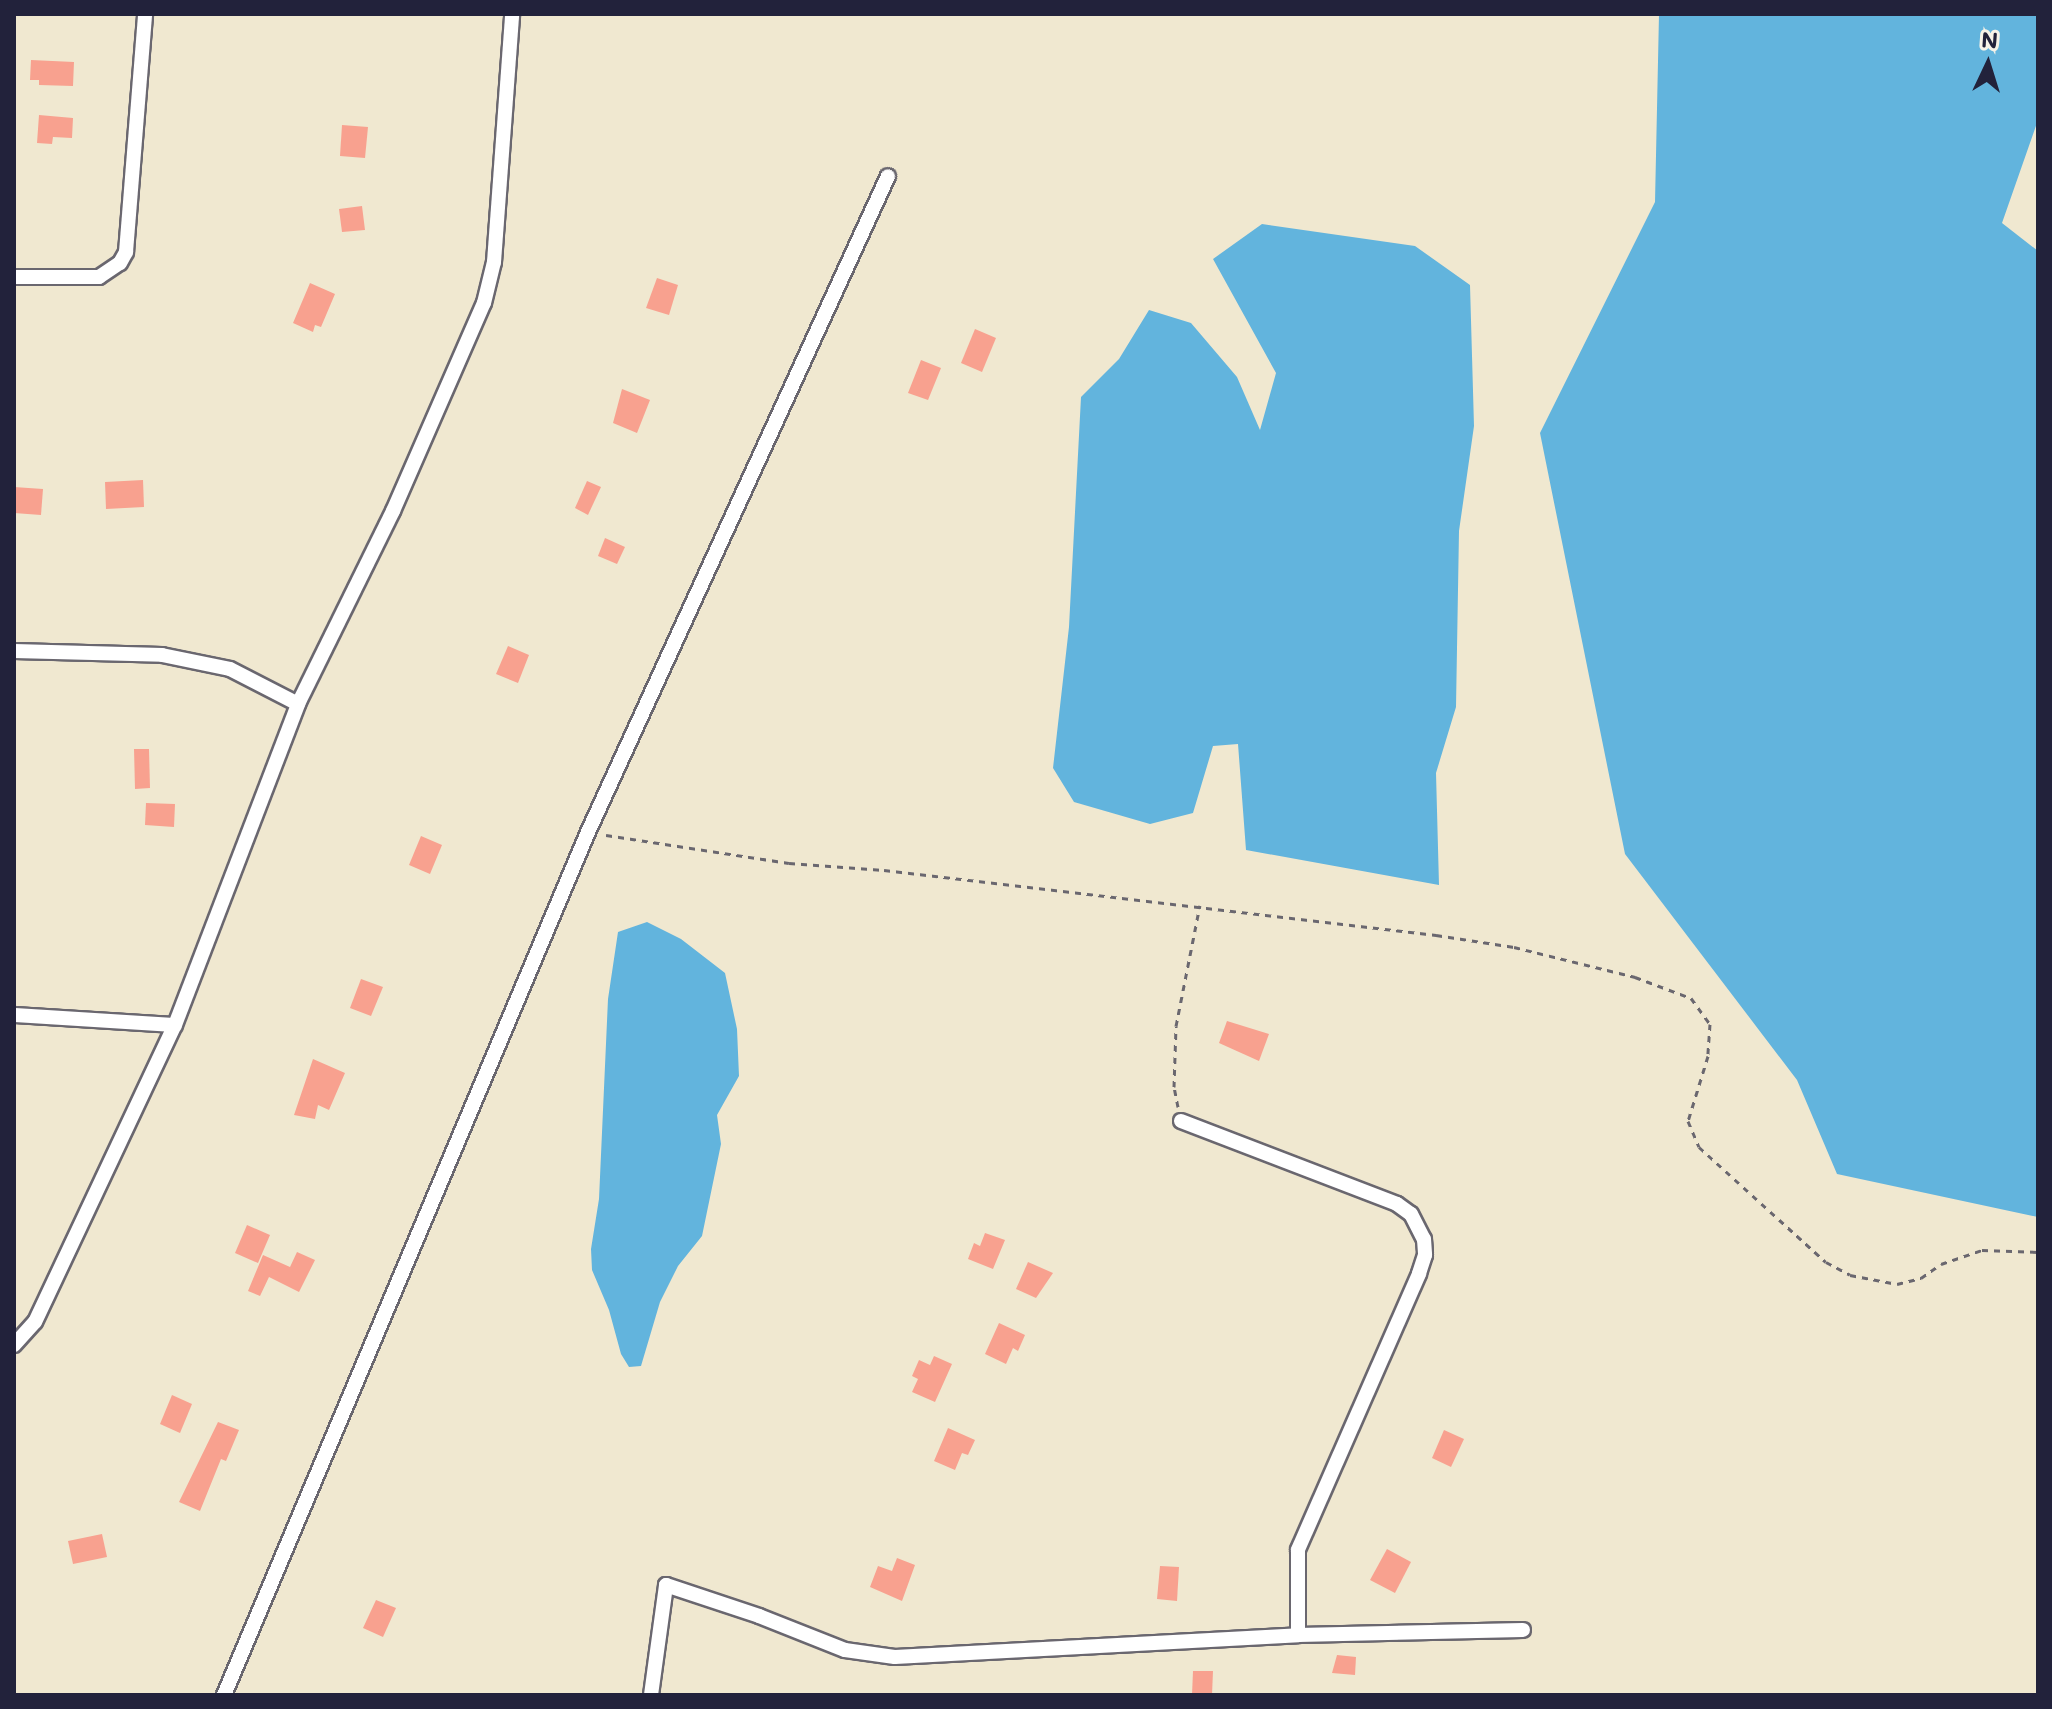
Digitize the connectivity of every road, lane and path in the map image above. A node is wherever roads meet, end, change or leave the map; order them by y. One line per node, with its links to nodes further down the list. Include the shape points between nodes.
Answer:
1 (145, 14): 4 (street, via 126,252 99,277)
2 (512, 14): 6 (street, via 494,262 484,303 393,511)
3 (888, 176): 7 (street)
4 (14, 277)
5 (14, 651): 6 (street, via 162,655 230,669)
6 (298, 704): 10 (street)
7 (588, 832): 8 (path, via 789,863); 16 (street)
8 (1200, 905): 11 (path, via 1173,1056); 12 (path, via 1514,947 1674,990 1691,998 1710,1024 1708,1056 1688,1121 1699,1147 1826,1262 1850,1275 1897,1284 1982,1250)
9 (14, 1015): 10 (street)
10 (175, 1025): 13 (street, via 35,1322)
11 (1181, 1121): 15 (street, via 1397,1204 1411,1214 1424,1239 1419,1274 1298,1550)
12 (2038, 1252)
13 (14, 1345)
14 (1523, 1630): 15 (street)
15 (1298, 1635): 17 (street, via 868,1655 666,1585)
16 (224, 1695)
17 (651, 1695)

